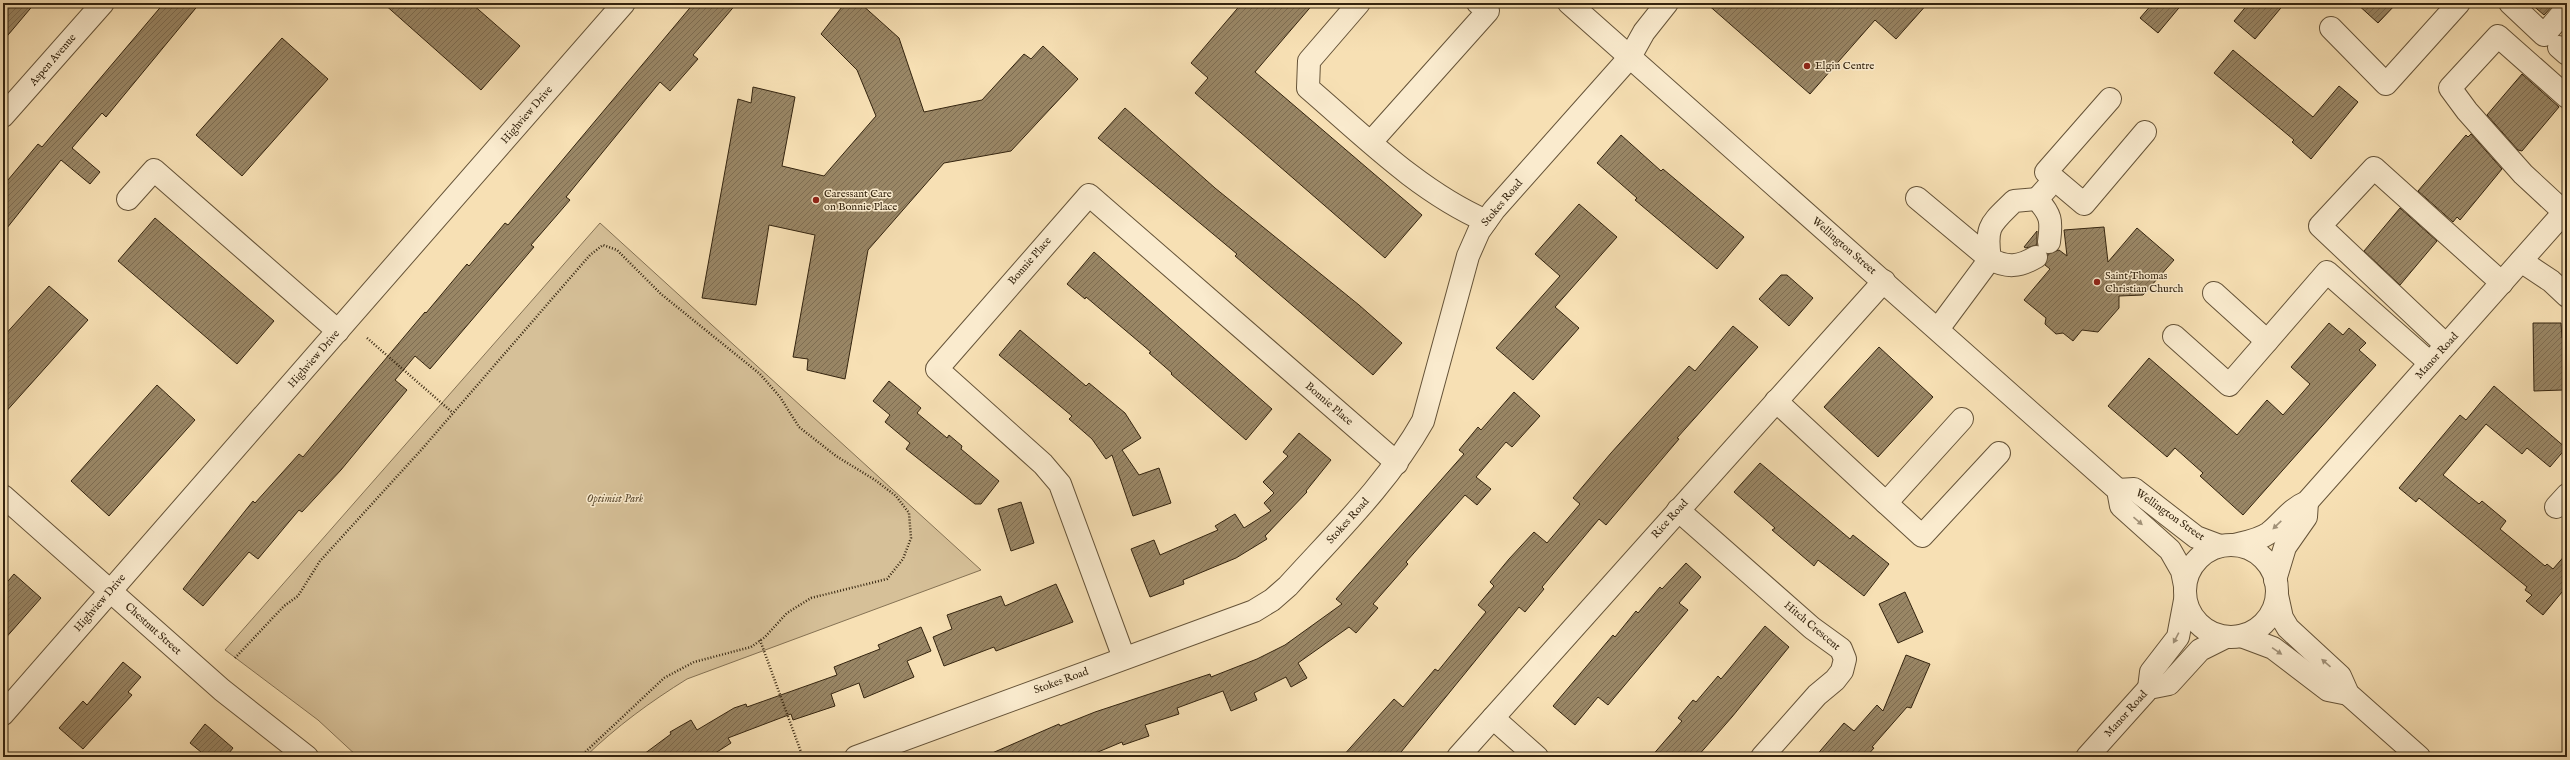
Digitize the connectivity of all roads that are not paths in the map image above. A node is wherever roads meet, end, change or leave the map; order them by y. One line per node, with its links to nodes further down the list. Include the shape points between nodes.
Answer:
1 (103, 3): 14 (street, Aspen Avenue)
2 (624, 3): 30 (street, Highview Drive)
3 (1359, 3): 16 (street, via 1309,61 1308,88)
4 (1478, 3): 16 (street, via 1488,11)
5 (1569, 3): 11 (street, Wellington Street)
6 (1667, 3): 11 (street, Stokes Road, via 1644,32)
7 (2459, 3): 10 (street, via 2386,84)
8 (2510, 3): 9 (street, via 2544,35)
9 (2567, 8)
10 (2331, 28)
11 (1630, 57): 22 (street, Stokes Road); 25 (street, Wellington Street)
12 (2567, 97): 21 (street, via 2498,36 2450,88 2523,174)
13 (2110, 99): 17 (street, via 2046,172)
14 (3, 116)
15 (2145, 132): 17 (street, via 2084,204)
16 (1371, 142): 22 (street, via 1414,179 1463,211)
17 (2054, 179): 20 (street)
18 (1918, 198): 23 (street)
19 (128, 199): 30 (street, via 154,170)
20 (2037, 199): 23 (street, via 2014,201 1992,223 1986,237); 23 (street, via 2048,211 2052,224 2043,250 2024,264 2011,266)
21 (2566, 211): 24 (street, Manor Road)
22 (1486, 221): 38 (street, Stokes Road, via 1468,256 1423,421)
23 (1990, 259): 29 (street)
24 (2521, 261): 26 (street, Manor Road); 28 (street, via 2551,281)
25 (1884, 281): 29 (street, Wellington Street); 35 (street, Rice Road)
26 (2502, 283): 33 (street, Manor Road); 33 (street, via 2374,168 2320,226)
27 (2214, 292): 32 (street)
28 (2567, 296)
29 (1938, 329): 39 (street, Wellington Street)
30 (338, 331): 46 (street, Highview Drive)
31 (2174, 336): 32 (street, via 2229,385)
32 (2268, 341): 34 (street, via 2327,272)
33 (2446, 345): 34 (street, Manor Road)
34 (2430, 363): 41 (street, Manor Road)
35 (1776, 401): 42 (street); 43 (street, Rice Road)
36 (1962, 419): 42 (street)
37 (1998, 453): 42 (street, via 1922,536)
38 (1397, 463): 49 (street, Stokes Road, via 1378,487 1272,600 1254,611); 49 (street, Bonnie Place, via 1089,194 937,370 1043,464 1060,484)
39 (2118, 490): 44 (street, Wellington Street, via 2134,489 2192,534); 47 (street, Wellington Street, one-way to 47, via 2121,506 2170,550 2182,571)
40 (3, 496): 46 (street, Chestnut Street)
41 (2307, 502): 44 (street, Manor Road, one-way to 44, via 2295,507 2268,533 2256,540); 45 (street, Manor Road, via 2306,517 2284,547)
42 (1886, 503)
43 (1678, 510): 53 (street, Rice Road); 58 (street, Hitch Crescent, via 1812,628 1841,649 1845,658 1842,671 1835,680 1817,695)
44 (2227, 546): 45 (street, via 2248,548 2260,555 2269,566); 47 (street, via 2207,551 2197,560 2189,572)
45 (2276, 587): 48 (street, via 2273,609 2265,622 2254,631); 51 (street, one-way to 45, via 2340,676 2288,628 2282,618)
46 (111, 591): 52 (street, Highview Drive); 54 (street, Chestnut Street, via 222,690)
47 (2185, 593): 48 (street, via 2190,614 2200,625 2212,633); 50 (street, one-way to 50, via 2178,637 2151,672)
48 (2233, 637): 50 (street, Manor Road, via 2200,650 2169,684); 51 (street, one-way to 51, via 2273,648 2328,690)
49 (1124, 658): 55 (street, Stokes Road)
50 (2149, 688): 59 (street, Manor Road)
51 (2348, 694): 60 (street)
52 (3, 714)
53 (1493, 718): 56 (street, Rice Road); 57 (street)
54 (301, 755)
55 (856, 757)
56 (1458, 757)
57 (1537, 757)
58 (1762, 757)
59 (2087, 757)
60 (2419, 757)

